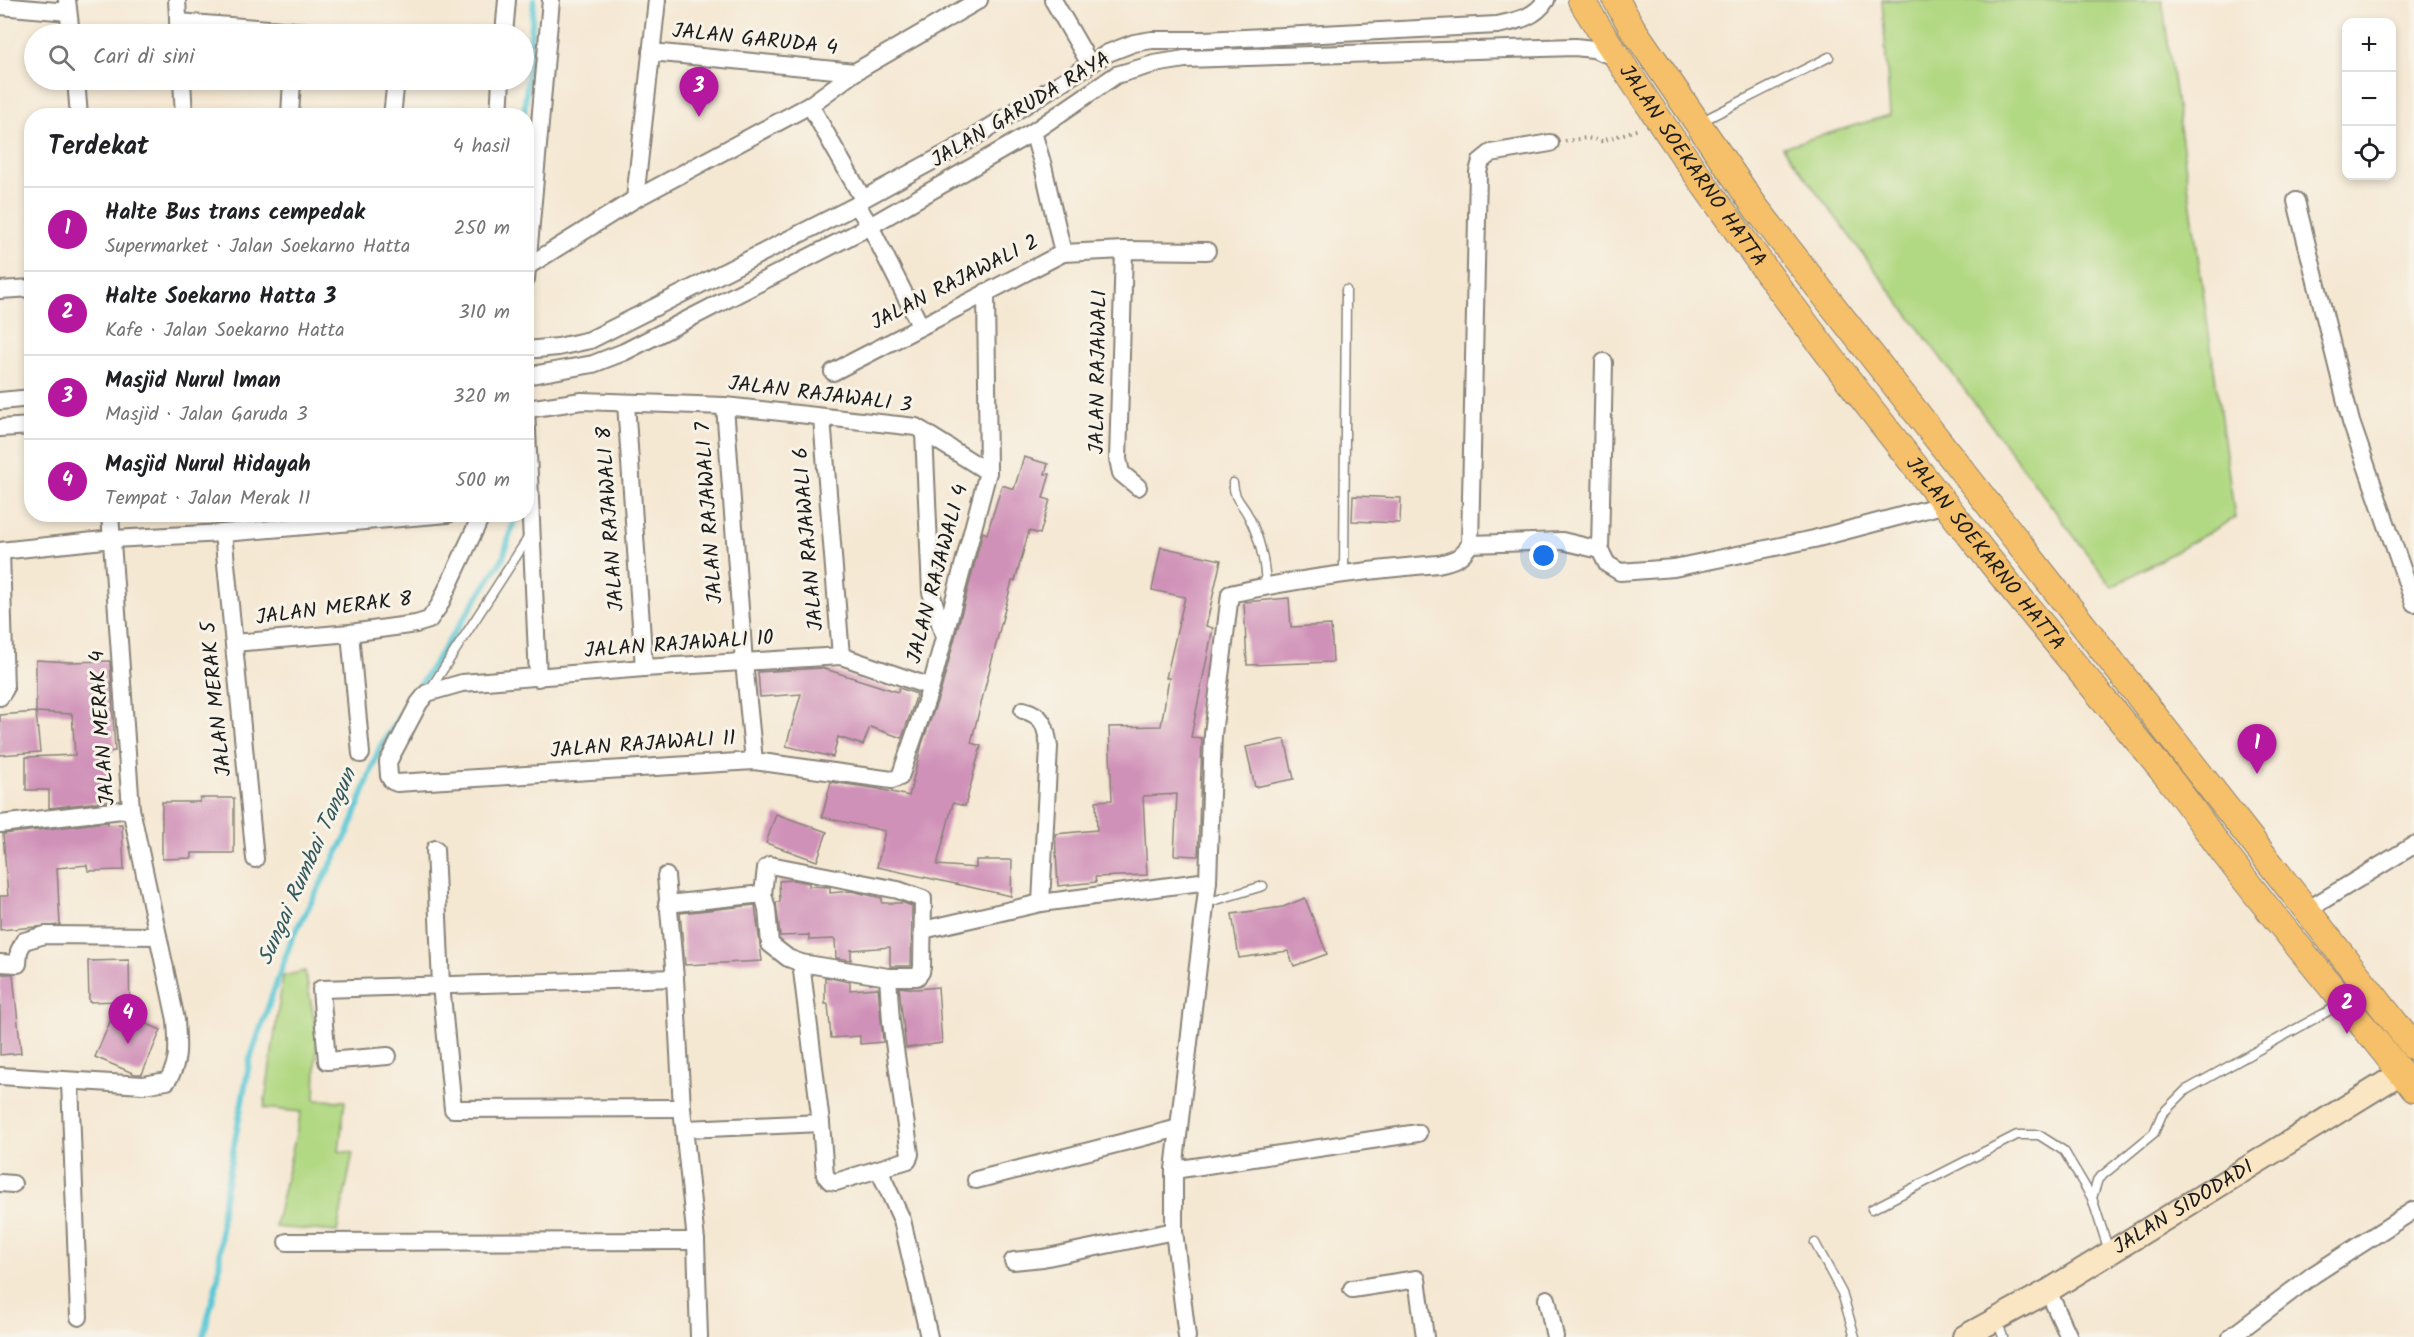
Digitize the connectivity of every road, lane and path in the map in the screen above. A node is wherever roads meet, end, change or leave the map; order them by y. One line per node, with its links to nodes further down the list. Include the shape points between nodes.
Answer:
1 (177, 0): 13 (street)
2 (507, 0): 14 (street)
3 (551, 0): 35 (street)
4 (657, 0): 15 (street)
5 (977, 0): 19 (street)
6 (1053, 0): 18 (street)
7 (1546, 0): 18 (street, JALAN GARUDA RAYA, via 1527,17 1497,25 1152,40 1108,53)
8 (1581, 0): 17 (main road, JALAN SOEKARNO HATTA)
9 (1616, 0): 32 (main road, JALAN SOEKARNO HATTA)
10 (0, 6): 11 (street)
11 (68, 6): 12 (street)
12 (70, 24)
13 (178, 24)
14 (505, 24)
15 (651, 52): 19 (street, JALAN GARUDA 4); 36 (street)
16 (1829, 57): 32 (lane)
17 (1617, 58): 31 (main road, JALAN SOEKARNO HATTA); 33 (street, JALAN GARUDA RAYA, via 1575,47 1185,59 1116,75)
18 (1090, 64): 38 (street, JALAN GARUDA RAYA, via 960,146)
19 (855, 72): 25 (street)
20 (77, 90): 26 (street)
21 (183, 90): 27 (street)
22 (291, 90): 28 (street)
23 (395, 90): 29 (street)
24 (500, 90): 30 (street)
25 (810, 105): 36 (street); 38 (street)
26 (78, 108)
27 (184, 108)
28 (290, 108)
29 (393, 108)
30 (499, 108)
31 (1661, 121): 34 (path, via 1602,141 1586,138); 52 (main road, JALAN SOEKARNO HATTA, via 1764,270)
32 (1696, 123): 49 (main road, JALAN SOEKARNO HATTA, via 1756,208)
33 (1033, 132): 39 (street, JALAN GARUDA RAYA); 42 (street, JALAN RAJAWALI 2)
34 (1550, 143): 75 (street, via 1491,153 1480,161)
35 (534, 193)
36 (635, 199): 43 (street)
37 (2296, 201): 78 (street, via 2351,422)
38 (860, 202): 39 (street); 50 (street, JALAN GARUDA RAYA, via 590,340)
39 (870, 226): 48 (street); 54 (street, JALAN GARUDA RAYA, via 624,352 593,364)
40 (1124, 250): 41 (street); 42 (street); 66 (street, JALAN RAJAWALI, via 1118,459 1121,473)
41 (1208, 251)
42 (1063, 253): 47 (street, JALAN RAJAWALI 2)
43 (534, 268)
44 (24, 288): 45 (street)
45 (0, 290)
46 (1346, 290): 81 (lane)
47 (986, 292): 48 (street, JALAN RAJAWALI 2); 64 (street)
48 (920, 326): 53 (street, JALAN RAJAWALI 2)
49 (1865, 347): 52 (main road); 109 (main road, JALAN SOEKARNO HATTA)
50 (534, 349)
51 (1604, 362): 76 (street)
52 (1838, 367): 67 (main road, JALAN SOEKARNO HATTA)
53 (833, 372)
54 (534, 375)
55 (24, 399): 56 (street)
56 (0, 401)
57 (626, 403): 58 (street, JALAN RAJAWALI 3); 59 (street, JALAN RAJAWALI 3, via 582,401); 89 (street, JALAN RAJAWALI 8)
58 (725, 406): 60 (street, JALAN RAJAWALI 3); 88 (street, JALAN RAJAWALI 7)
59 (534, 407)
60 (822, 418): 63 (street, JALAN RAJAWALI 3, via 916,427); 87 (street, JALAN RAJAWALI 6)
61 (24, 426): 62 (street)
62 (0, 428)
63 (924, 432): 64 (street, JALAN RAJAWALI 3); 79 (street)
64 (988, 472): 80 (street, JALAN RAJAWALI 4)
65 (1233, 483): 82 (lane, via 1235,498 1258,535)
66 (1138, 487)
67 (1946, 504): 76 (street, via 1814,539 1674,568 1620,572 1606,564); 117 (main road, JALAN SOEKARNO HATTA, via 2169,778)
68 (111, 522): 74 (street, JALAN MERAK 4)
69 (353, 522): 73 (street)
70 (478, 522): 84 (street, JALAN MERAK 8, via 429,621)
71 (532, 522): 72 (street)
72 (532, 532): 90 (street); 92 (lane)
73 (223, 533): 74 (street); 86 (street, JALAN MERAK 5)
74 (113, 539): 77 (street); 97 (street, JALAN MERAK 4)
75 (1470, 544): 76 (street, via 1562,541); 81 (street, via 1464,554 1452,561)
76 (1600, 550)
77 (1, 551): 93 (street, via 5,689)
78 (2407, 557): 83 (street)
79 (930, 562): 80 (street, via 938,571); 85 (street, via 931,592)
80 (961, 572): 85 (street, JALAN RAJAWALI 4)
81 (1344, 572): 82 (street)
82 (1266, 586): 103 (street, via 1230,594 1213,734)
83 (2414, 603)
84 (350, 633): 86 (street, JALAN MERAK 8); 95 (street)
85 (944, 638): 91 (street, JALAN RAJAWALI 4)
86 (234, 643): 101 (street, JALAN MERAK 5)
87 (841, 656): 88 (street, JALAN RAJAWALI 10); 91 (street, JALAN RAJAWALI 10)
88 (744, 662): 89 (street, JALAN RAJAWALI 10); 96 (street, JALAN RAJAWALI 7)
89 (644, 668): 90 (street, JALAN RAJAWALI 10)
90 (538, 678): 92 (street, JALAN RAJAWALI 10, via 462,683)
91 (931, 687): 96 (street, JALAN RAJAWALI 11, via 897,780)
92 (427, 693): 96 (street, JALAN RAJAWALI 11, via 388,762 389,776 397,783)
93 (0, 697)
94 (1023, 710): 106 (street, via 1035,713 1046,724 1049,747)
95 (362, 754)
96 (754, 760)
97 (131, 809): 98 (street); 111 (street, JALAN MERAK 4)
98 (0, 824)
99 (2414, 845): 109 (street)
100 (435, 849): 116 (street)
101 (255, 859)
102 (666, 876): 108 (street)
103 (1208, 881): 106 (street); 107 (street)
104 (1263, 886): 107 (lane)
105 (763, 894): 108 (street); 110 (street, via 766,868 770,865 898,890 923,899); 113 (street, via 770,944)
106 (1041, 903): 110 (street)
107 (1205, 903): 125 (street)
108 (667, 904): 115 (street)
109 (2307, 910): 118 (main road, JALAN SOEKARNO HATTA)
110 (923, 930): 114 (street, via 921,972 917,976)
111 (158, 936): 112 (street, via 45,935 24,941 18,964); 122 (street, JALAN MERAK 4, via 176,1020 175,1070 167,1081 142,1085)
112 (0, 963)
113 (801, 963): 114 (street); 124 (street)
114 (888, 977): 128 (street, via 910,1154 903,1163)
115 (675, 978): 116 (street); 123 (street)
116 (441, 985): 119 (street, via 321,988 327,1061); 123 (street, via 453,1110)
117 (2344, 1003): 121 (main road, JALAN SOEKARNO HATTA); 131 (lane, via 2186,1090 2162,1114 2154,1133 2098,1179)
118 (2413, 1044)
119 (388, 1056)
120 (0, 1076): 122 (street)
121 (2408, 1081): 138 (street, JALAN SIDODADI)
122 (70, 1082): 143 (street)
123 (682, 1108): 126 (street)
124 (821, 1123): 126 (street); 128 (street, via 825,1175 830,1181)
125 (1179, 1128): 129 (street); 130 (street)
126 (686, 1129): 135 (street)
127 (1418, 1133): 129 (street)
128 (879, 1170): 146 (street, via 902,1220)
129 (1174, 1170): 134 (street)
130 (975, 1180)
131 (2092, 1198): 132 (lane, via 2064,1151 2039,1135 2017,1135); 138 (lane)
132 (1872, 1209)
133 (2414, 1210): 153 (street, via 2313,1275)
134 (1174, 1231): 139 (street); 147 (street)
135 (696, 1241): 136 (street); 145 (street)
136 (287, 1242)
137 (1815, 1243): 150 (lane, via 1842,1293)
138 (2110, 1253): 141 (street, JALAN SIDODADI)
139 (1013, 1262)
140 (1352, 1289): 148 (street, via 1417,1279)
141 (2048, 1290): 144 (street, JALAN SIDODADI); 152 (street)
142 (1547, 1299): 149 (street)
143 (79, 1317)
144 (2000, 1328): 151 (street, JALAN SIDODADI)
145 (699, 1337)
146 (929, 1337)
147 (1187, 1337)
148 (1425, 1337)
149 (1555, 1337)
150 (1855, 1337)
151 (1964, 1337)
152 (2069, 1337)
153 (2231, 1337)

